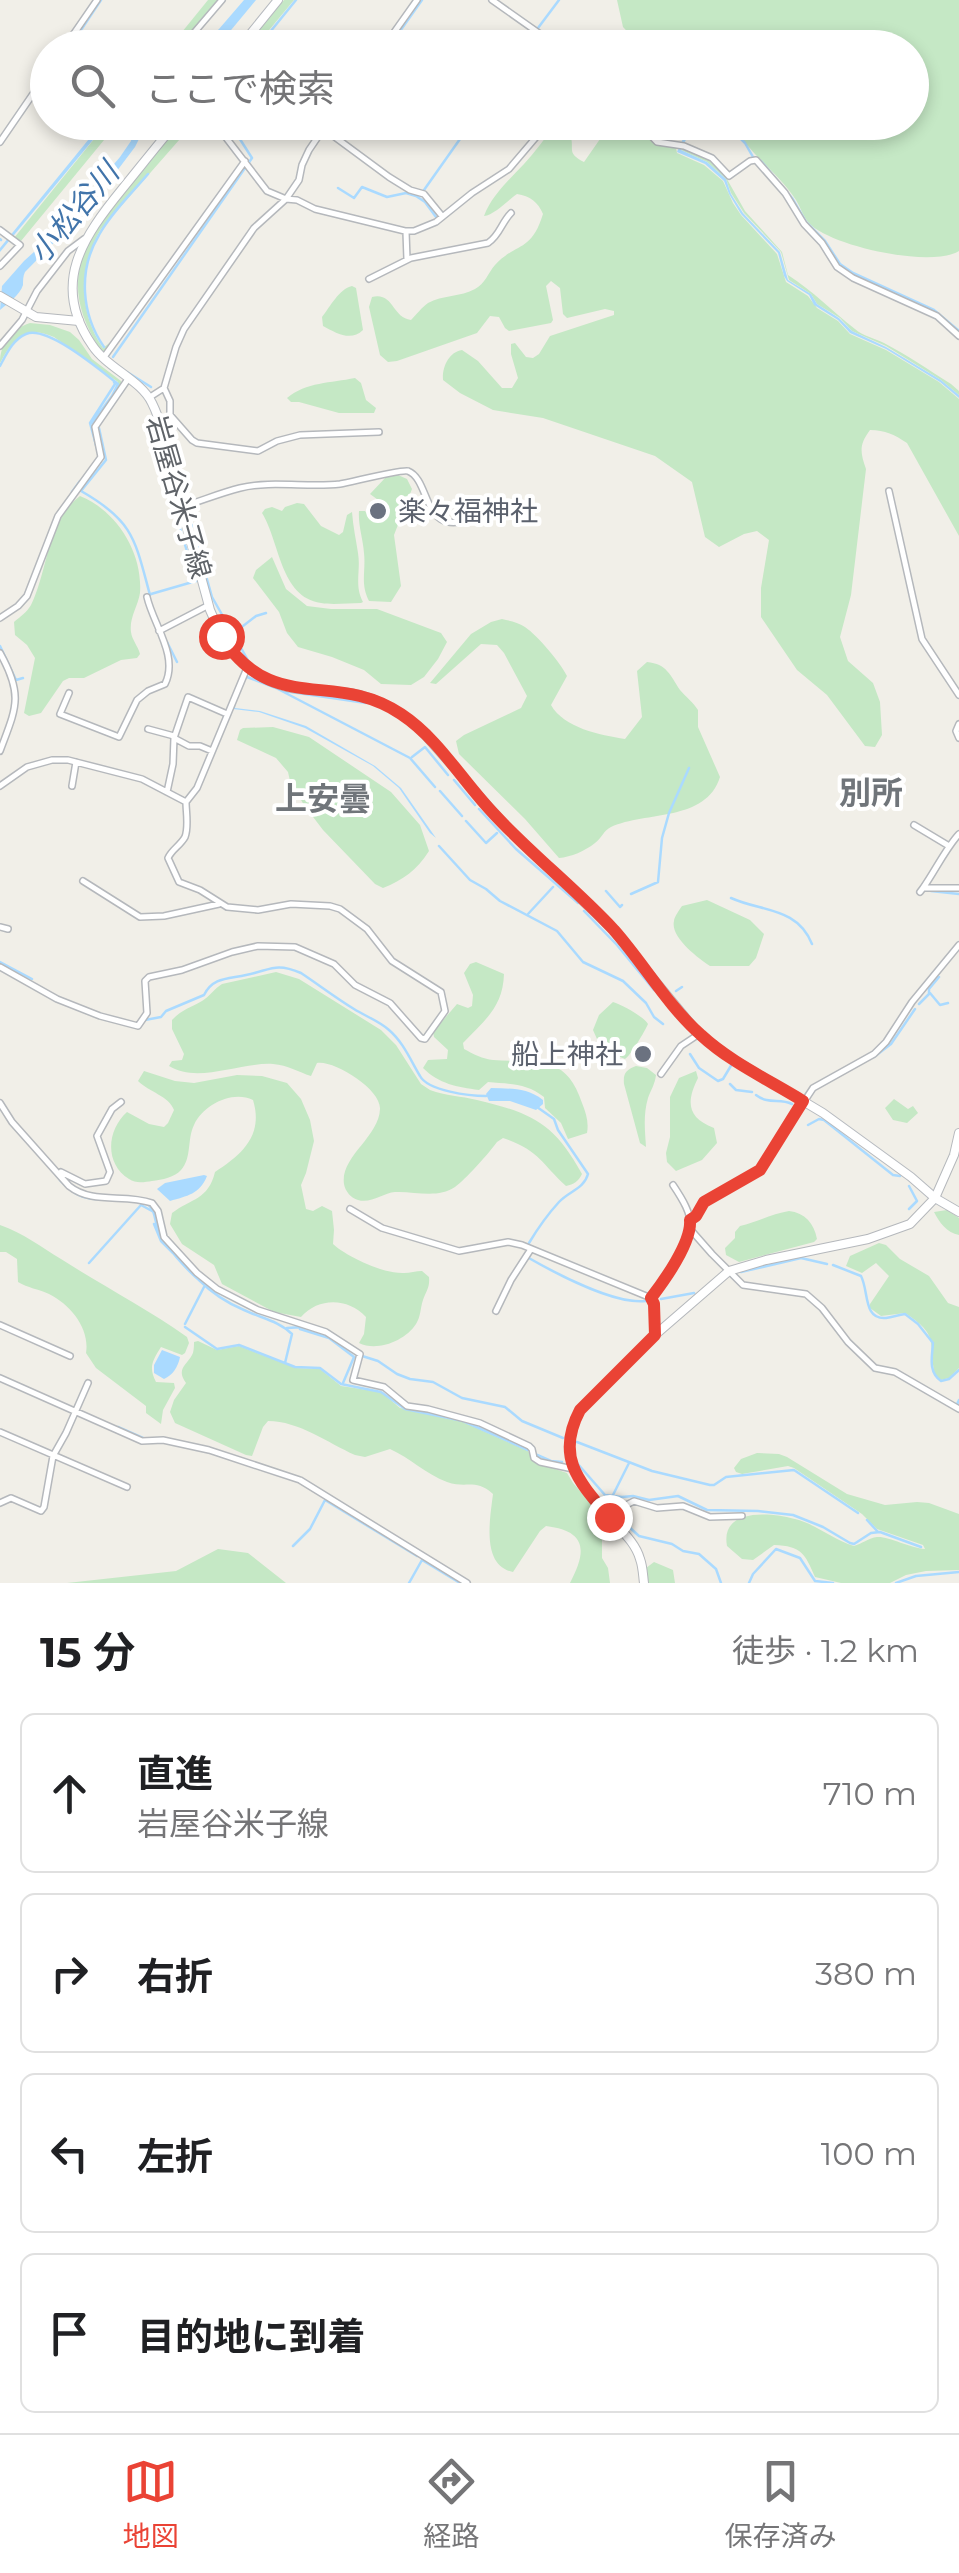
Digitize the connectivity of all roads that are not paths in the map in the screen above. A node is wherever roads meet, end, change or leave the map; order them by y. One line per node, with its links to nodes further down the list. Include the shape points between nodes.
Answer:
1 (97, 0): 6 (street)
2 (222, 0): 7 (street)
3 (278, 0): 8 (main road)
4 (417, 0): 9 (street)
5 (492, 0): 10 (street)
6 (76, 30)
7 (196, 30)
8 (254, 30)
9 (396, 30)
10 (534, 30)
11 (30, 98): 18 (street)
12 (162, 140): 25 (main road, 岩屋谷米子線)
13 (228, 140): 19 (street)
14 (317, 140): 20 (street)
15 (338, 140): 22 (street, via 424,194)
16 (534, 140): 22 (street, via 509,170)
17 (656, 140): 32 (street, via 714,159 730,176 756,160 841,270 937,316)
18 (0, 142)
19 (247, 164): 20 (street, via 268,190); 34 (street)
20 (286, 199): 24 (street); 36 (street, via 254,228 184,329)
21 (510, 213): 26 (street, via 497,237 482,246)
22 (442, 216): 24 (street)
23 (0, 230): 27 (street, via 20,245)
24 (406, 231): 26 (street)
25 (85, 238): 30 (street); 31 (main road, 岩屋谷米子線, via 74,270)
26 (407, 259): 28 (street)
27 (0, 266)
28 (370, 279)
29 (0, 296): 30 (main road)
30 (23, 310): 31 (main road); 33 (street)
31 (79, 321): 34 (main road, 岩屋谷米子線)
32 (959, 336)
33 (0, 346)
34 (102, 359): 35 (main road, 岩屋谷米子線)
35 (128, 378): 37 (main road, 岩屋谷米子線); 44 (street, via 94,427 101,458 58,516 27,596)
36 (164, 388): 37 (street); 38 (street, via 170,416 198,443 258,450 300,435)
37 (150, 397): 40 (main road, 岩屋谷米子線)
38 (379, 432)
39 (889, 491): 49 (street, via 922,639)
40 (181, 507): 41 (street, via 242,487 337,484 403,470 448,521 466,522); 43 (main road, 岩屋谷米子線)
41 (484, 508)
42 (147, 596): 45 (street)
43 (209, 605): 45 (street); 47 (main road, 岩屋谷米子線, via 221,636)
44 (0, 618)
45 (159, 631): 48 (street, via 168,679 138,700 120,736 60,714)
46 (0, 652): 56 (street, via 17,697)
47 (247, 668): 50 (street); 74 (main road, via 279,684 366,696 418,727 502,822 612,929)
48 (69, 693)
49 (959, 695)
50 (227, 714): 53 (street, via 188,697); 57 (street)
51 (959, 724): 54 (street)
52 (148, 729): 53 (street)
53 (174, 737): 55 (street); 62 (street)
54 (959, 738)
55 (189, 746): 57 (street); 58 (street)
56 (0, 751)
57 (213, 751): 63 (street)
58 (188, 754)
59 (76, 762): 60 (street, via 44,762); 61 (street); 62 (street)
60 (0, 786)
61 (72, 786)
62 (166, 792): 63 (street)
63 (186, 802): 69 (street, via 186,834 169,861 181,884)
64 (914, 826): 66 (street)
65 (959, 834): 66 (street)
66 (949, 846): 68 (street, via 922,890)
67 (83, 881): 69 (street, via 140,917)
68 (959, 888)
69 (219, 904): 73 (street, via 343,910 392,962 441,992 445,1011 423,1039 390,1003 295,946 258,946 149,977 146,1014 138,1026 57,1000)
70 (0, 927): 71 (street)
71 (8, 929)
72 (959, 945): 76 (street, via 886,1042)
73 (0, 967)
74 (699, 1034): 75 (street, via 681,1046); 76 (main road)
75 (662, 1074)
76 (803, 1101): 82 (main road); 85 (street, via 760,1170 704,1202)
77 (121, 1102): 80 (street, via 97,1136 110,1172 106,1181 81,1184)
78 (0, 1104): 80 (street)
79 (959, 1132): 82 (main road)
80 (54, 1168): 100 (street, via 86,1196 152,1203 164,1237 217,1289 326,1332 360,1354 353,1380 384,1387 407,1406 480,1423 529,1446 540,1462)
81 (674, 1186): 85 (street)
82 (935, 1198): 84 (main road); 88 (main road, via 892,1232)
83 (350, 1209): 87 (street, via 382,1228 459,1251 508,1242)
84 (959, 1212)
85 (690, 1220): 86 (street)
86 (690, 1230): 88 (street); 89 (street)
87 (531, 1248): 89 (street); 90 (street)
88 (729, 1271): 92 (main road); 96 (street, via 743,1285 806,1294 875,1368 895,1372)
89 (651, 1298): 92 (street)
90 (496, 1312)
91 (0, 1325): 93 (street)
92 (655, 1335): 100 (main road, via 580,1410 568,1444)
93 (70, 1356)
94 (0, 1378): 97 (street)
95 (88, 1383): 97 (street)
96 (959, 1409)
97 (76, 1411): 99 (street); 105 (street, via 142,1441 208,1450 300,1480)
98 (0, 1432): 99 (street)
99 (52, 1456): 101 (street); 102 (street, via 42,1511 10,1498)
100 (573, 1468): 103 (main road)
101 (127, 1487)
102 (0, 1503)
103 (607, 1515): 104 (street, via 634,1500 710,1517); 106 (main road, via 634,1548)
104 (742, 1516)
105 (467, 1583)
106 (644, 1583)

